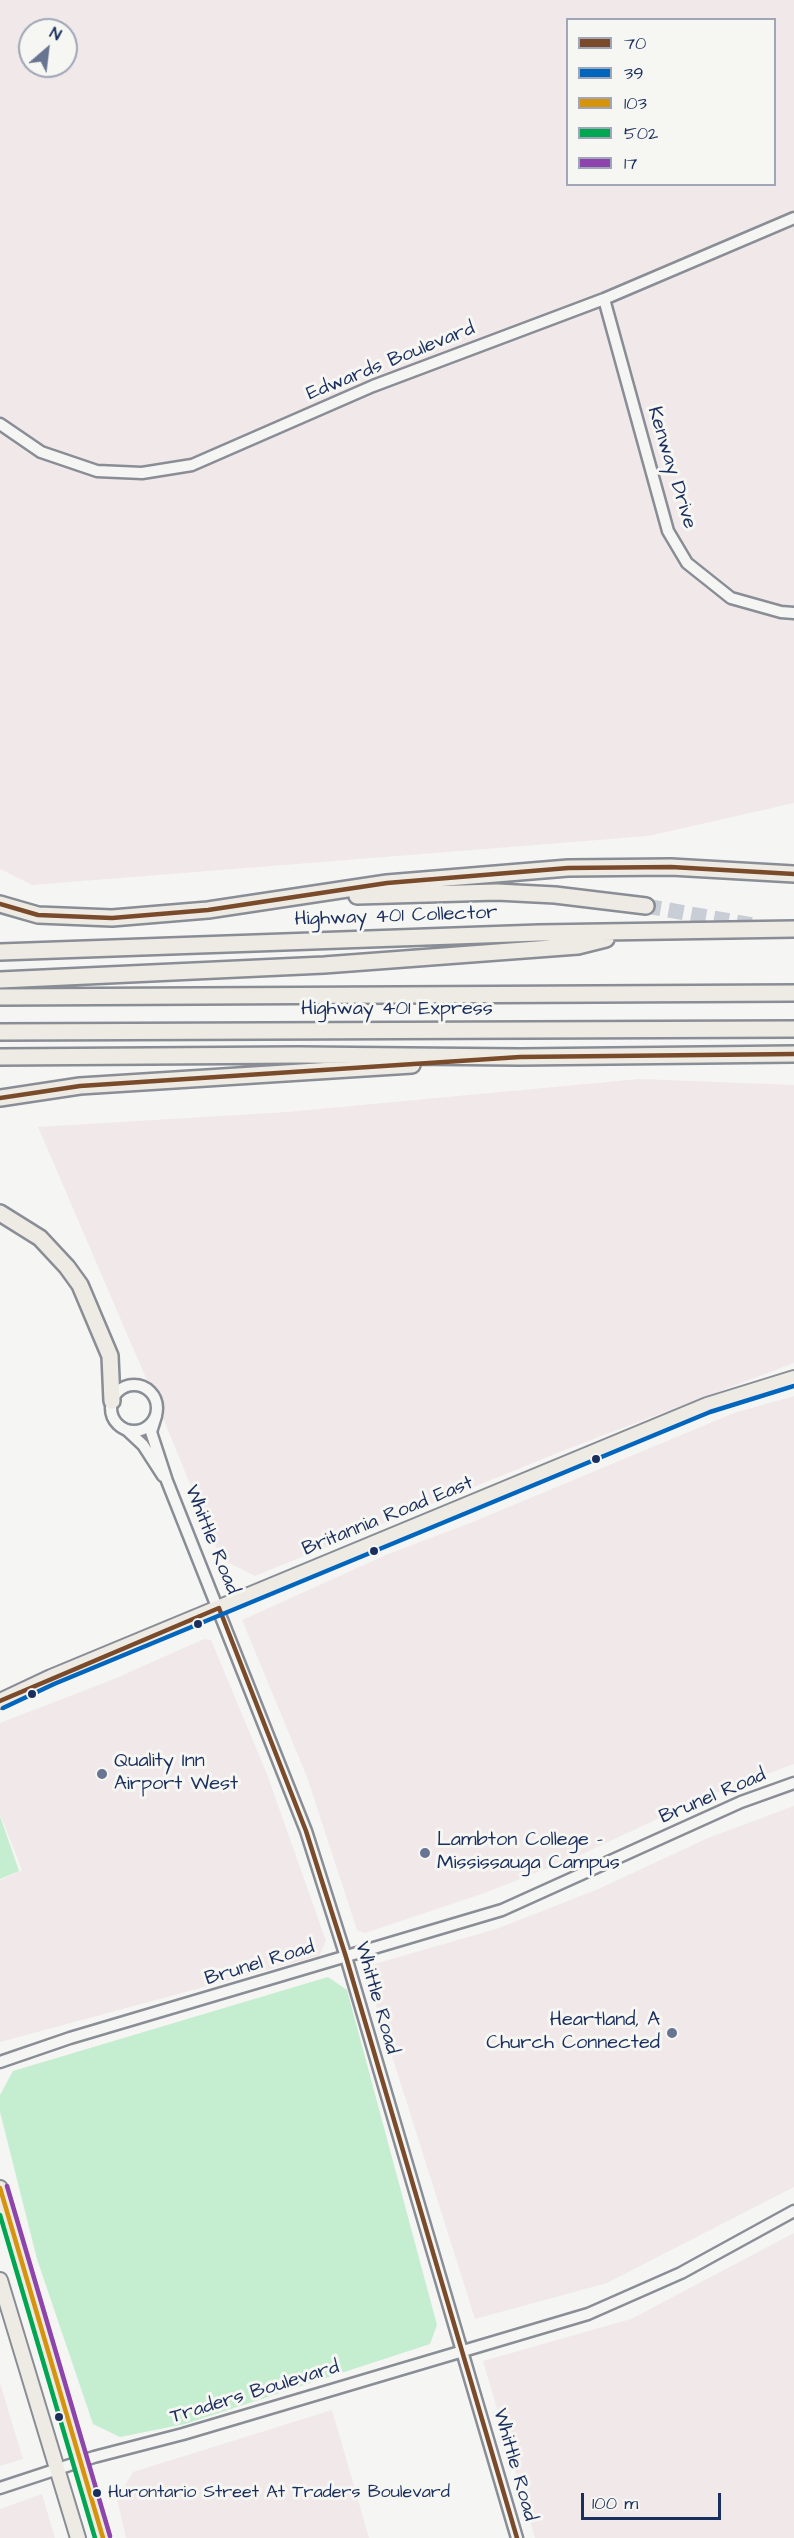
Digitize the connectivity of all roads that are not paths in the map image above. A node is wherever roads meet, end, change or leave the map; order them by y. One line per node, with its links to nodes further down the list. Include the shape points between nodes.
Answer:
1 (794, 218): 2 (street, Edwards Boulevard)
2 (604, 299): 3 (street, Edwards Boulevard, via 373,386 192,465 142,473 97,471 41,452); 4 (street, Kenway Drive, via 668,531 687,563 731,598)
3 (0, 424)
4 (794, 613)
5 (794, 874): 6 (highway, via 671,867 568,868 387,883)
6 (294, 898): 7 (highway, via 111,918 38,915); 8 (highway, via 497,892)
7 (0, 904)
8 (646, 906)
9 (794, 929): 10 (highway, Highway 401 Collector)
10 (626, 933): 11 (highway, Highway 401 Collector); 12 (highway, via 578,946 324,965)
11 (0, 952)
12 (0, 980)
13 (794, 993): 14 (highway, Highway 401 Express)
14 (0, 997)
15 (794, 1029): 16 (highway, Highway 401 Express)
16 (0, 1032)
17 (794, 1054): 19 (highway)
18 (0, 1057): 19 (highway)
19 (520, 1057): 20 (highway, via 92,1085)
20 (0, 1098)
21 (0, 1213): 23 (highway, via 40,1238 80,1286 110,1356)
22 (794, 1378): 27 (main road, Britannia Road East, via 707,1405)
23 (112, 1401): 24 (street, via 126,1386 142,1386 154,1396); 25 (street, via 113,1417)
24 (156, 1416): 25 (street, via 143,1430); 26 (street, Whittle Road, via 151,1432)
25 (127, 1430): 26 (street, Whittle Road, via 143,1445)
26 (167, 1481): 27 (street, Whittle Road)
27 (219, 1608): 28 (main road, Britannia Road East); 30 (street, Whittle Road, via 288,1780)
28 (0, 1701)
29 (794, 1783): 30 (street, Brunel Road, via 741,1802 502,1910)
30 (346, 1957): 31 (street, Brunel Road); 35 (street, Whittle Road)
31 (0, 2062)
32 (0, 2188): 36 (main road)
33 (794, 2211): 35 (street, Traders Boulevard, via 625,2300)
34 (0, 2280): 37 (main road)
35 (463, 2351): 36 (street, Traders Boulevard); 41 (street, Whittle Road)
36 (80, 2462): 37 (street, Traders Boulevard); 40 (main road)
37 (58, 2469): 38 (street, Traders Boulevard); 39 (main road)
38 (0, 2488)
39 (78, 2538)
40 (103, 2538)
41 (517, 2538)

